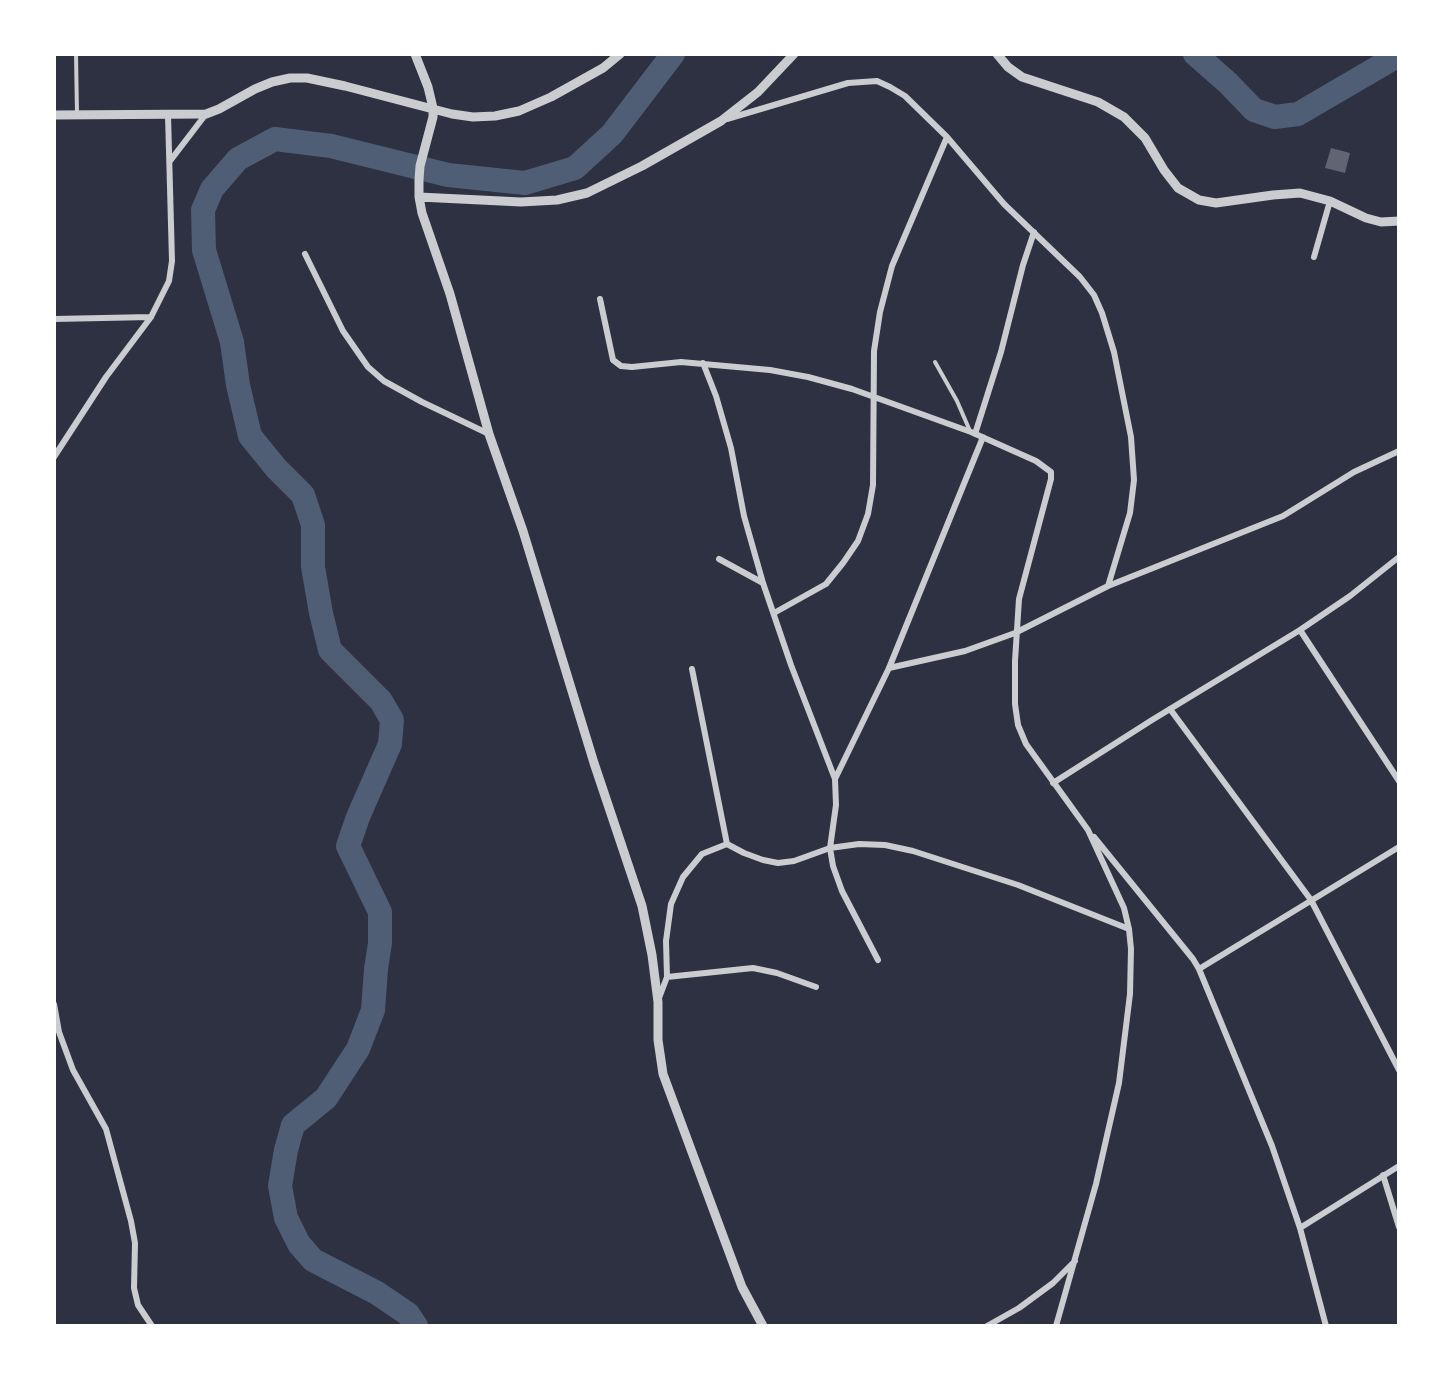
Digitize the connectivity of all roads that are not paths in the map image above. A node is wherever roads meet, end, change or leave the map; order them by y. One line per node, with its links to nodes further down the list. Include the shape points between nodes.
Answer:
1 (76, 54): 9 (lane)
2 (416, 54): 6 (street)
3 (620, 54): 6 (street, via 603,68 519,111 473,117)
4 (795, 54): 11 (street)
5 (997, 54): 15 (street, via 1022,77 1098,102 1124,117 1145,138 1178,188 1199,200 1216,203 1300,193)
6 (433, 108): 7 (street, via 307,78 290,78 255,89); 14 (street, via 420,166)
7 (206, 114): 10 (street); 13 (street)
8 (54, 115): 9 (street)
9 (77, 115): 10 (street)
10 (168, 115): 13 (street)
11 (722, 121): 12 (street, via 848,83 877,81 905,96); 14 (street, via 587,193 521,202)
12 (947, 137): 17 (street, via 1004,204); 25 (street, via 892,266 874,351)
13 (170, 161): 21 (street, via 172,261 169,281)
14 (419, 197): 27 (street)
15 (1330, 201): 16 (street, via 1366,218); 19 (street)
16 (1399, 221)
17 (1034, 232): 26 (street, via 1001,352); 34 (street, via 1094,295 1118,374 1131,437 1134,480 1130,513)
18 (305, 254): 27 (street, via 360,358 384,381)
19 (1314, 257)
20 (600, 299): 24 (street, via 614,360 621,366)
21 (151, 317): 22 (street); 30 (street)
22 (54, 319)
23 (935, 362): 26 (lane)
24 (703, 363): 25 (street, via 808,377); 33 (street, via 731,448 744,516)
25 (873, 396): 26 (street); 35 (street, via 873,485 858,541 826,584)
26 (973, 433): 28 (street)
27 (489, 434): 54 (street, via 524,531 642,906)
28 (983, 437): 37 (street, via 1046,466 1051,472 1019,599); 38 (street)
29 (1399, 451): 34 (street, via 1354,472 1283,516)
30 (54, 457)
31 (1399, 557): 36 (street)
32 (719, 558): 33 (street)
33 (763, 583): 35 (street)
34 (1108, 586): 37 (street)
35 (774, 613): 41 (street)
36 (1300, 630): 40 (street); 42 (street)
37 (1015, 633): 38 (street, via 965,651); 43 (street, via 1018,724 1026,744)
38 (889, 668): 41 (street)
39 (692, 669): 45 (street)
40 (1170, 710): 43 (street); 48 (street)
41 (835, 778): 46 (street)
42 (1399, 782)
43 (1053, 783): 44 (street)
44 (1088, 830): 49 (street, via 1111,877); 51 (street)
45 (727, 844): 46 (street, via 744,854 778,862 794,861); 52 (street, via 702,854 683,877 671,904)
46 (830, 848): 49 (street, via 876,844 913,851 1018,885); 50 (street, via 842,891)
47 (1399, 848): 48 (street)
48 (1311, 900): 51 (street); 56 (street)
49 (1129, 929): 61 (street, via 1130,994 1119,1083)
50 (878, 960)
51 (1199, 969): 60 (street, via 1272,1146)
52 (667, 977): 53 (street, via 753,968); 54 (street)
53 (816, 987)
54 (658, 1002): 63 (street, via 663,1074 671,1100 742,1287)
55 (54, 1004): 62 (street, via 73,1070 106,1129 117,1165 135,1243 134,1288 138,1305)
56 (1399, 1070)
57 (1399, 1166): 58 (street)
58 (1383, 1175): 59 (street); 60 (street)
59 (1399, 1227)
60 (1300, 1228): 66 (street)
61 (1075, 1260): 64 (street, via 1045,1289); 65 (street)
62 (152, 1326)
63 (763, 1326)
64 (987, 1326)
65 (1056, 1326)
66 (1326, 1326)

